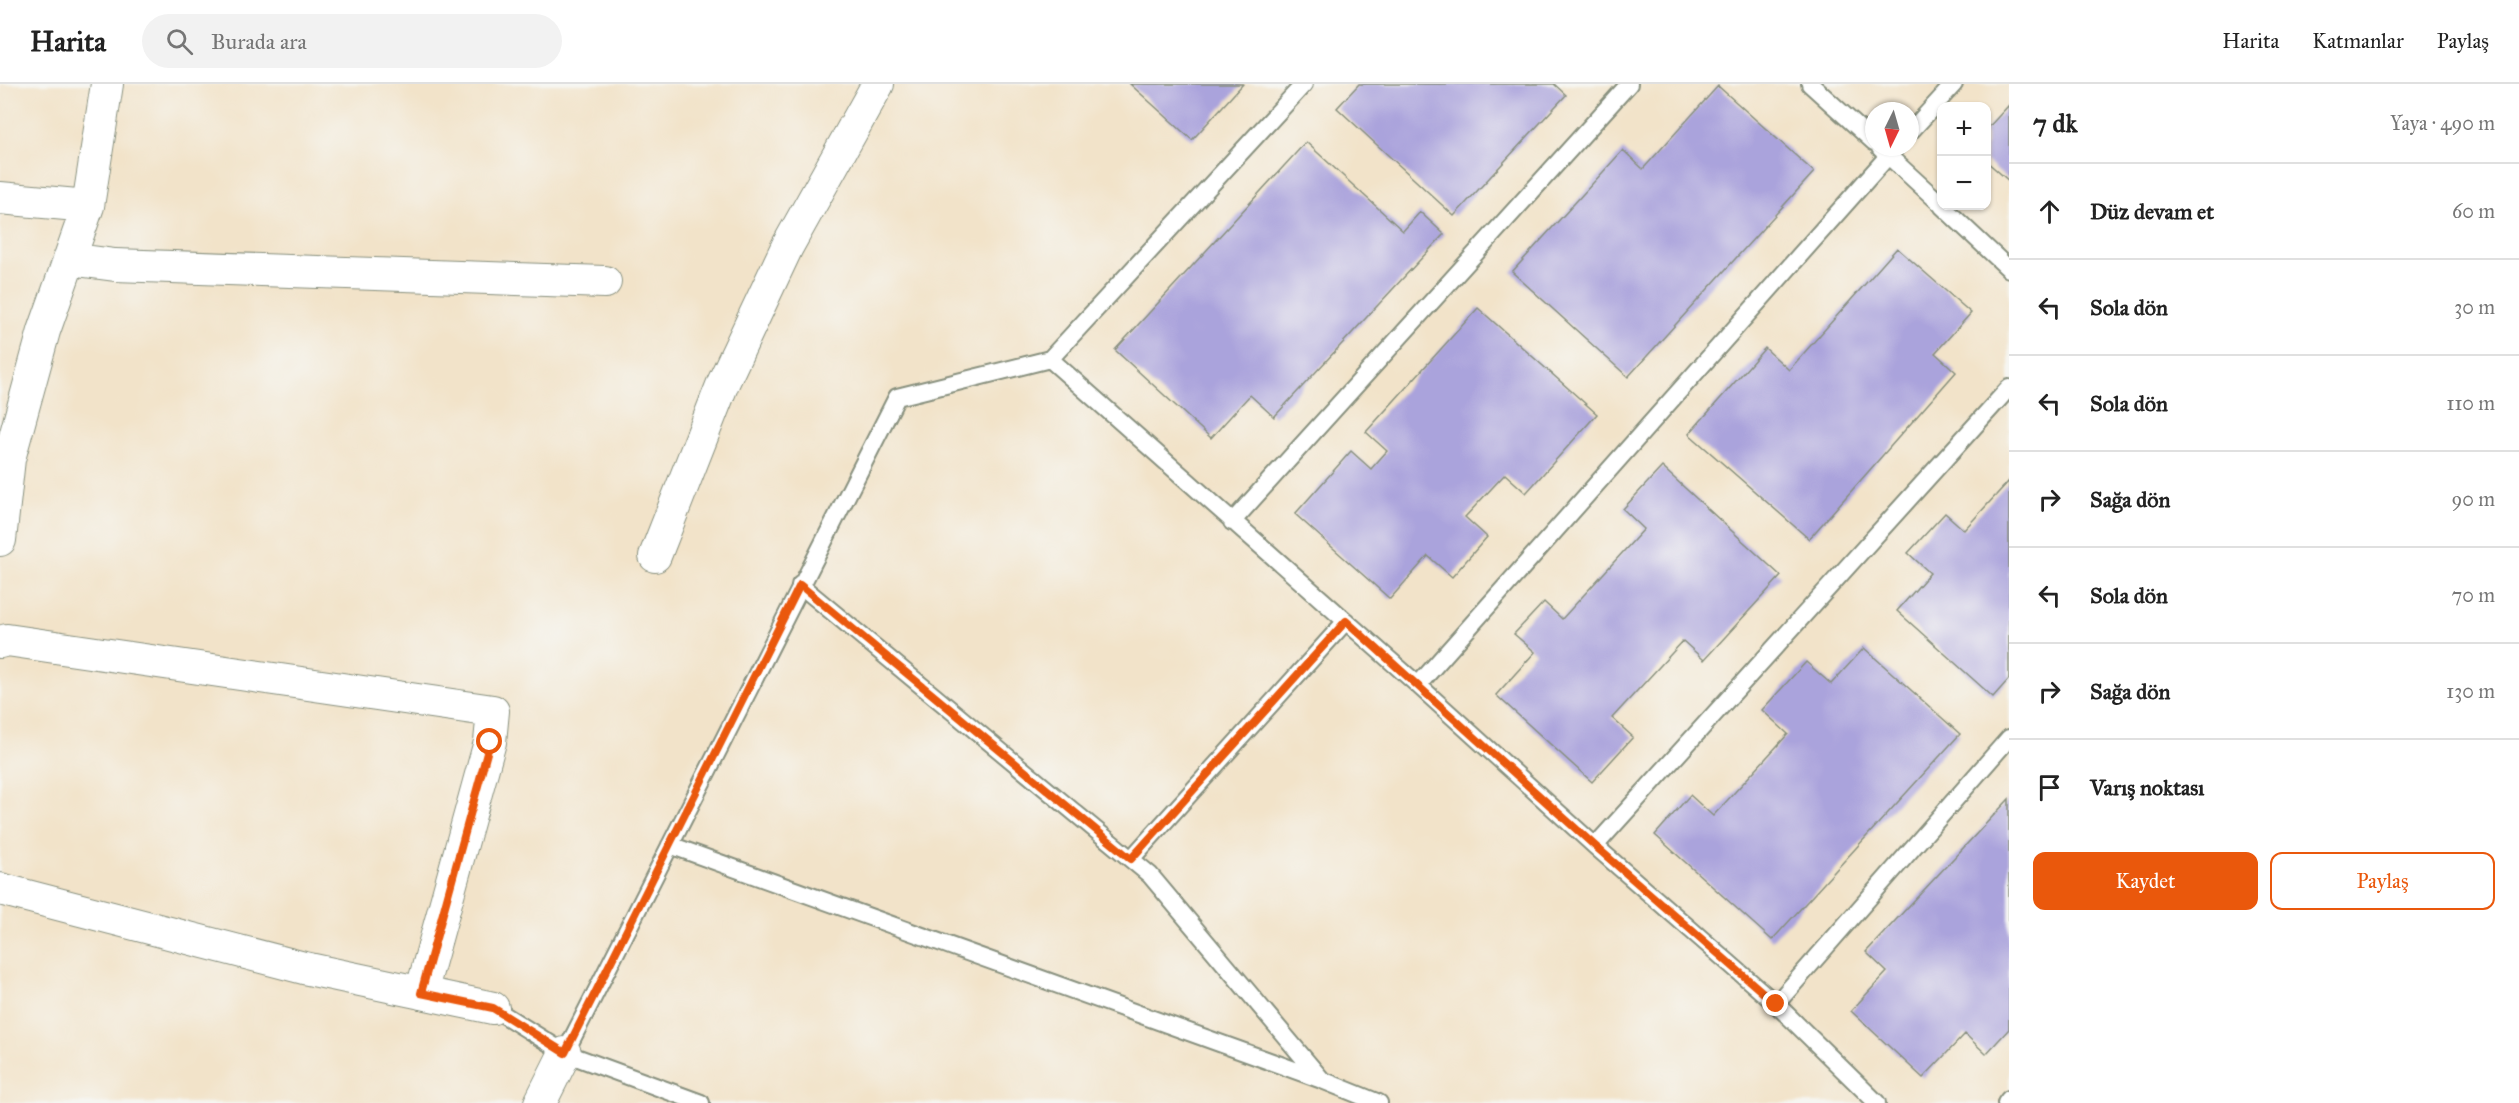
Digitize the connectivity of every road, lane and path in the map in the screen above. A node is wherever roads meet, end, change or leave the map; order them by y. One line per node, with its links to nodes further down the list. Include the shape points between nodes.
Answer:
1 (107, 84): 13 (street)
2 (878, 84): 22 (street, via 787,247 723,383)
3 (1304, 84): 18 (lane)
4 (1629, 84): 20 (lane)
5 (1810, 84): 8 (lane)
6 (1954, 84): 7 (lane)
7 (1919, 122)
8 (1865, 134)
9 (1883, 156): 26 (lane)
10 (1894, 156): 12 (lane)
11 (0, 198): 13 (street)
12 (1937, 200)
13 (88, 206): 15 (street)
14 (1947, 210): 16 (lane)
15 (69, 259): 17 (street, via 115,265); 21 (street, via 44,331 9,459)
16 (2009, 269)
17 (605, 282)
18 (1050, 359): 20 (lane); 23 (lane, via 897,397)
19 (2009, 388): 29 (lane)
20 (1232, 522): 24 (lane)
21 (0, 540)
22 (655, 556)
23 (800, 585): 28 (lane); 30 (lane)
24 (1346, 621): 26 (lane); 30 (lane)
25 (0, 642): 32 (street, via 493,711 490,742)
26 (1418, 686): 29 (lane)
27 (2009, 738): 33 (lane)
28 (670, 845): 35 (lane); 36 (lane)
29 (1595, 846): 33 (lane)
30 (1131, 859): 36 (lane, via 1150,875)
31 (0, 889): 32 (street, via 304,968)
32 (421, 993): 34 (street)
33 (1776, 1004): 41 (lane)
34 (493, 1008): 35 (lane)
35 (565, 1053): 38 (street); 39 (lane)
36 (1322, 1080): 40 (lane)
37 (2009, 1099): 42 (lane)
38 (540, 1103)
39 (701, 1103)
40 (1379, 1103)
41 (1877, 1103)
42 (2006, 1103)

